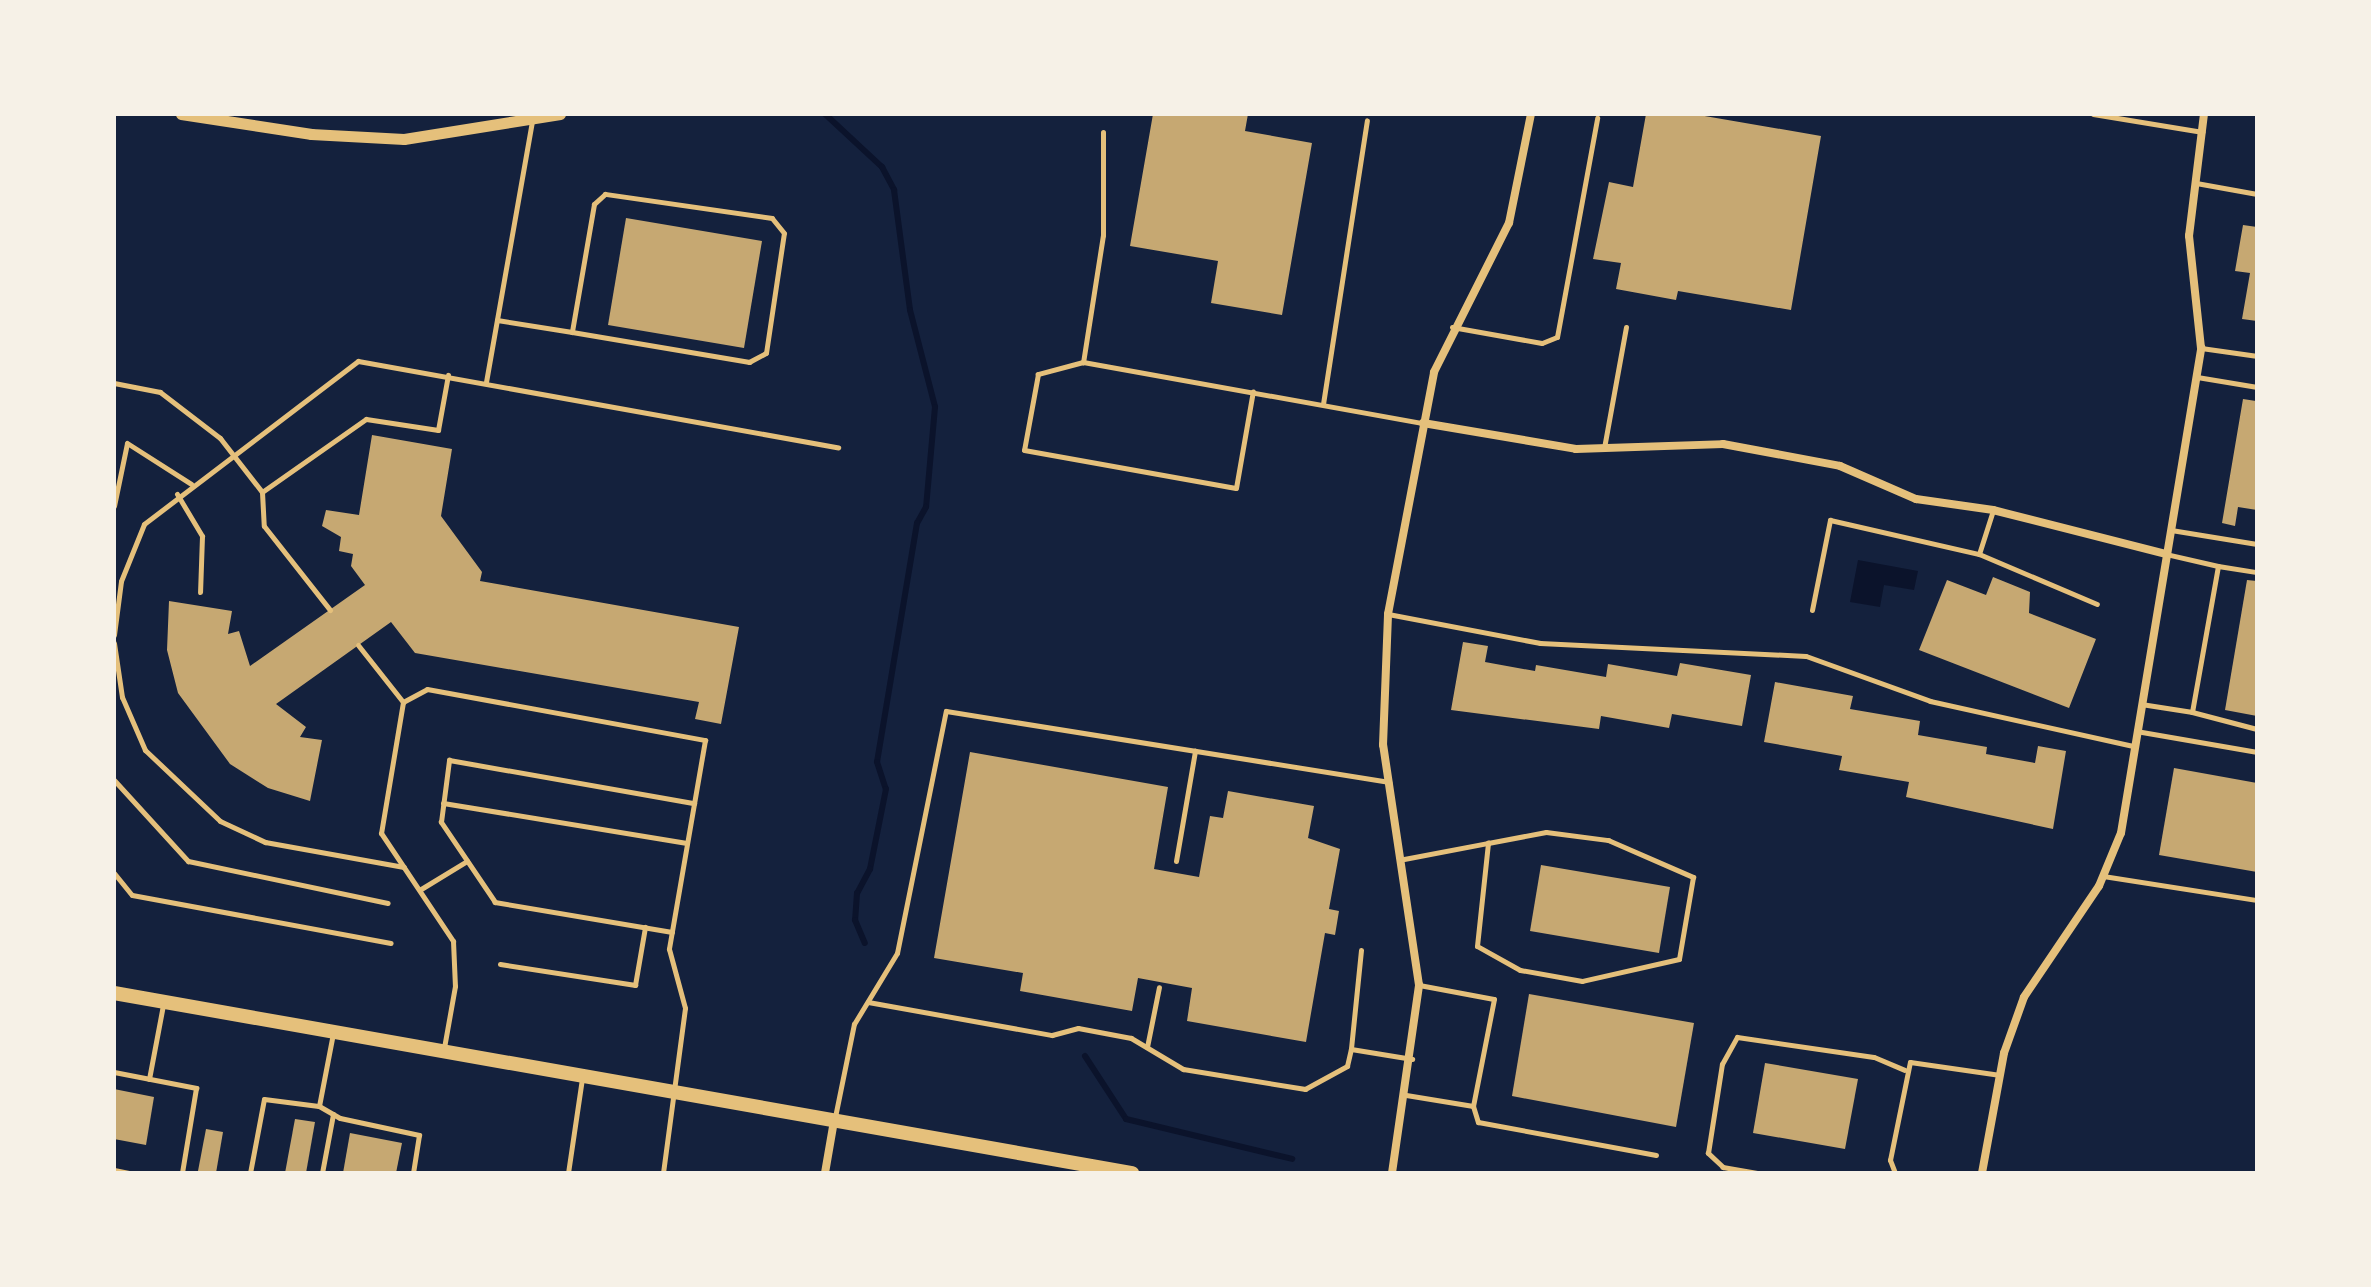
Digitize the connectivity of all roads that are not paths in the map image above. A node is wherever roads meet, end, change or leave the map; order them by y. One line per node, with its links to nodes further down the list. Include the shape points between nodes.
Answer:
1 (181, 114): 10 (street, via 354,138)
2 (496, 114): 10 (street)
3 (560, 114): 9 (street)
4 (1531, 114): 16 (street, via 1509,223)
5 (2093, 114): 12 (lane)
6 (2204, 114): 12 (street)
7 (1597, 118): 16 (lane, via 1557,337 1542,343)
8 (1367, 120): 28 (lane)
9 (532, 122): 10 (street); 15 (lane)
10 (499, 128)
11 (1103, 132): 21 (lane, via 1103,235)
12 (2204, 132): 13 (street)
13 (2195, 183): 14 (lane); 19 (street, via 2189,236)
14 (2257, 194)
15 (497, 320): 18 (lane); 24 (lane)
16 (1452, 327): 29 (street)
17 (1626, 327): 31 (lane)
18 (572, 332): 18 (lane, via 749,362 766,353 784,233 772,218 605,194 594,204)
19 (2201, 348): 20 (lane); 23 (street)
20 (2257, 356)
21 (1083, 362): 27 (lane); 27 (lane, via 1038,374 1024,450 1236,488)
22 (448, 375): 24 (lane); 32 (lane, via 358,361); 34 (lane, via 438,430 366,419)
23 (2197, 377): 26 (lane); 38 (street)
24 (486, 382): 30 (lane)
25 (114, 383): 32 (lane, via 160,392)
26 (2257, 387)
27 (1253, 391): 28 (lane)
28 (1323, 404): 29 (lane)
29 (1423, 423): 31 (street); 48 (street)
30 (838, 447)
31 (1604, 448): 37 (street, via 1723,444 1840,466 1916,499)
32 (232, 454): 33 (lane); 34 (lane)
33 (191, 484): 35 (lane); 36 (lane, via 127,443)
34 (262, 492): 46 (lane, via 264,526)
35 (177, 494): 44 (lane, via 202,536); 49 (lane, via 144,524 121,581)
36 (114, 506)
37 (1993, 510): 40 (lane); 41 (street)
38 (2170, 530): 39 (lane); 41 (street)
39 (2257, 544)
40 (1979, 554): 45 (lane); 47 (lane, via 1830,520)
41 (2166, 554): 42 (lane); 53 (street)
42 (2218, 566): 43 (lane); 54 (lane)
43 (2257, 572)
44 (200, 592)
45 (2097, 604)
46 (330, 610)
47 (1812, 610)
48 (1388, 614): 57 (lane, via 1540,643 1806,656 1930,701); 61 (street, via 1382,703)
49 (114, 635)
50 (114, 643): 69 (lane, via 122,697 145,750 220,821 265,842)
51 (358, 645): 52 (lane)
52 (403, 702): 63 (lane, via 427,689 705,740); 69 (lane, via 381,833)
53 (2140, 704): 54 (lane); 56 (street)
54 (2192, 712): 55 (lane)
55 (2257, 729)
56 (2135, 731): 57 (street); 59 (lane)
57 (2133, 746): 71 (street, via 2121,833)
58 (1195, 751): 61 (lane); 68 (lane); 84 (lane, via 946,711 897,953)
59 (2257, 752)
60 (114, 780): 74 (lane, via 188,861)
61 (1390, 782): 66 (street)
62 (443, 803): 63 (lane, via 449,760); 64 (lane); 67 (lane, via 441,822)
63 (694, 803): 64 (lane)
64 (687, 843): 76 (lane)
65 (1488, 843): 65 (lane, via 1546,832 1608,840 1693,877 1679,959 1582,981 1520,970 1477,946); 66 (lane)
66 (1404, 859): 80 (street)
67 (467, 861): 72 (lane); 75 (lane, via 495,902)
68 (1176, 861)
69 (405, 867): 72 (lane)
70 (114, 873): 77 (lane, via 132,895)
71 (2103, 876): 73 (lane); 92 (street, via 2024,997)
72 (421, 889): 88 (lane, via 457,954)
73 (2257, 900)
74 (388, 903)
75 (645, 927): 76 (lane); 79 (lane, via 635,985)
76 (672, 932): 95 (lane, via 669,949 685,1008)
77 (391, 943)
78 (1361, 950): 87 (lane)
79 (500, 964)
80 (1419, 985): 89 (street); 98 (lane, via 1494,999)
81 (1159, 987): 86 (lane)
82 (114, 993): 83 (main road)
83 (164, 1002): 85 (main road); 94 (lane)
84 (868, 1002): 86 (lane, via 1052,1035 1078,1028); 100 (lane, via 854,1024)
85 (333, 1032): 88 (main road); 97 (lane)
86 (1147, 1047): 87 (lane, via 1183,1069 1305,1089 1347,1066)
87 (1351, 1049): 89 (lane)
88 (443, 1052): 93 (main road)
89 (1412, 1059): 96 (street)
90 (1904, 1070): 92 (lane, via 1923,1062); 105 (lane); 115 (lane, via 1874,1057 1737,1037 1722,1064 1708,1153 1723,1167)
91 (114, 1072): 94 (lane)
92 (2000, 1075): 116 (street)
93 (583, 1077): 95 (main road); 111 (lane)
94 (149, 1079): 107 (lane, via 196,1088)
95 (671, 1092): 100 (main road); 112 (lane)
96 (1406, 1095): 98 (lane); 114 (street)
97 (319, 1106): 99 (lane); 108 (lane, via 264,1099)
98 (1473, 1106): 101 (lane, via 1490,1128)
99 (333, 1114): 109 (lane); 110 (lane, via 419,1135)
100 (834, 1121): 103 (main road); 113 (street)
101 (1656, 1155)
102 (114, 1170): 106 (lane)
103 (1096, 1170): 104 (main road)
104 (1125, 1172)
105 (1893, 1172)
106 (129, 1173)
107 (182, 1173)
108 (250, 1173)
109 (322, 1173)
110 (413, 1173)
111 (568, 1173)
112 (663, 1173)
113 (825, 1173)
114 (1392, 1173)
115 (1757, 1173)
116 (1982, 1173)

